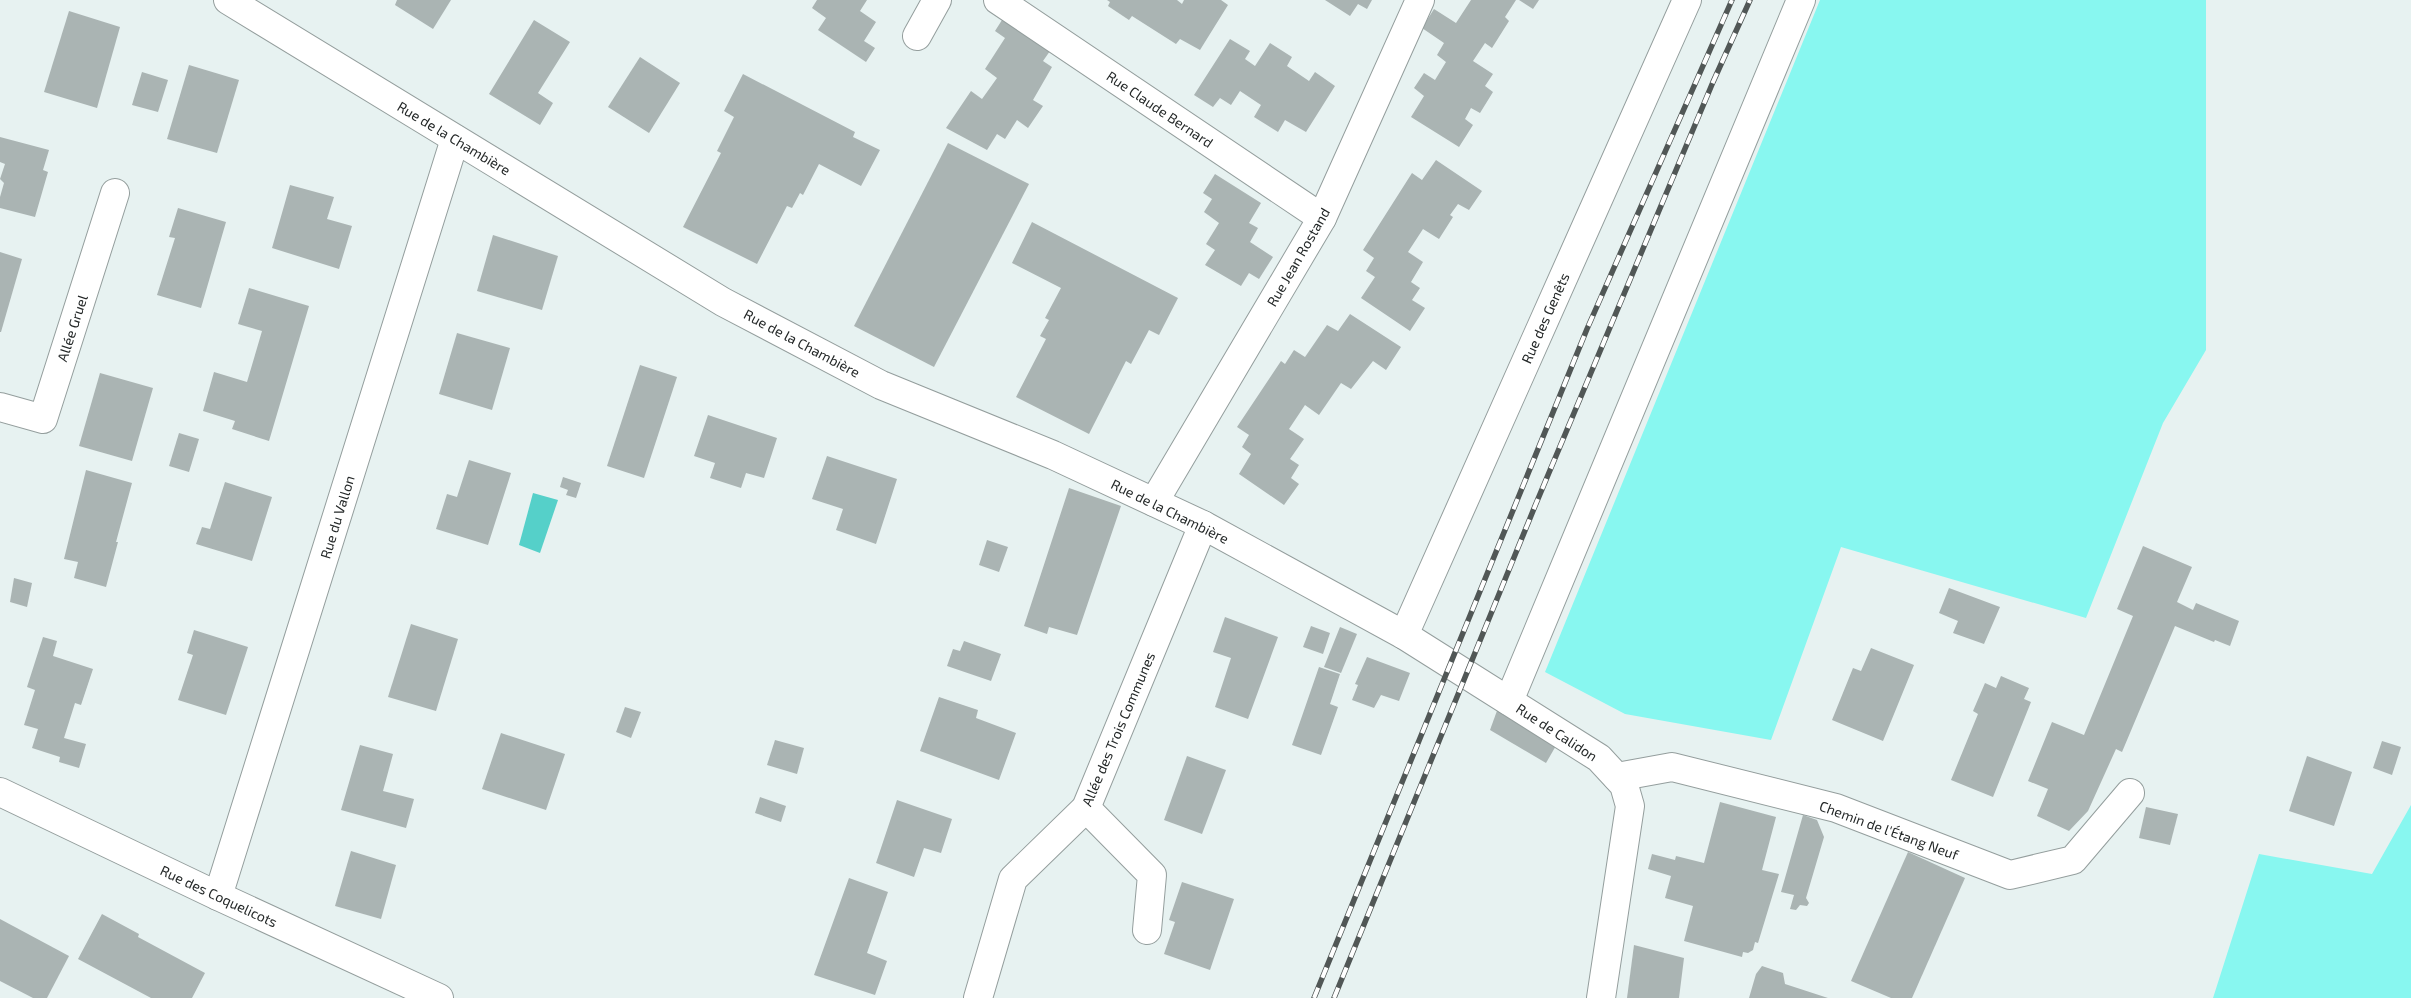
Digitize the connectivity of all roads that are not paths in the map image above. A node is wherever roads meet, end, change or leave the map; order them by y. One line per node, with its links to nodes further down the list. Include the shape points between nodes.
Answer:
1 (228, 0): 8 (street, Rue de la Chambière)
2 (937, 0): 7 (street)
3 (998, 0): 10 (street, Rue Claude Bernard)
4 (1420, 0): 10 (street, Rue Jean Rostand)
5 (1687, 0): 14 (street, Rue des Genêts)
6 (1801, 0): 15 (street)
7 (917, 36)
8 (455, 138): 12 (street, Rue de la Chambière, via 724,302 873,380 1054,455); 20 (street, Rue du Vallon)
9 (115, 193): 11 (street, Allée Gruel, via 43,420)
10 (1322, 218): 12 (street, Rue Jean Rostand)
11 (0, 407)
12 (1154, 502): 13 (street, Rue de la Chambière)
13 (1203, 525): 14 (street, Rue de la Chambière); 19 (street, Allée des Trois Communes)
14 (1404, 635): 15 (street, Rue de Calidon)
15 (1509, 701): 16 (street, Rue de Calidon, via 1599,758)
16 (1617, 777): 18 (street, Chemin de l'Étang Neuf, via 1672,767 1836,808 2010,875 2073,860); 24 (street, Rue de Calidon, via 1624,785 1630,806)
17 (0, 792): 20 (street, Rue des Coquelicots)
18 (2130, 793)
19 (1086, 808): 21 (street, via 1152,875); 23 (street, Allée des Trois Communes, via 1013,879)
20 (218, 896): 22 (street, Rue des Coquelicots)
21 (1147, 930)
22 (439, 998)
23 (978, 998)
24 (1602, 998)

